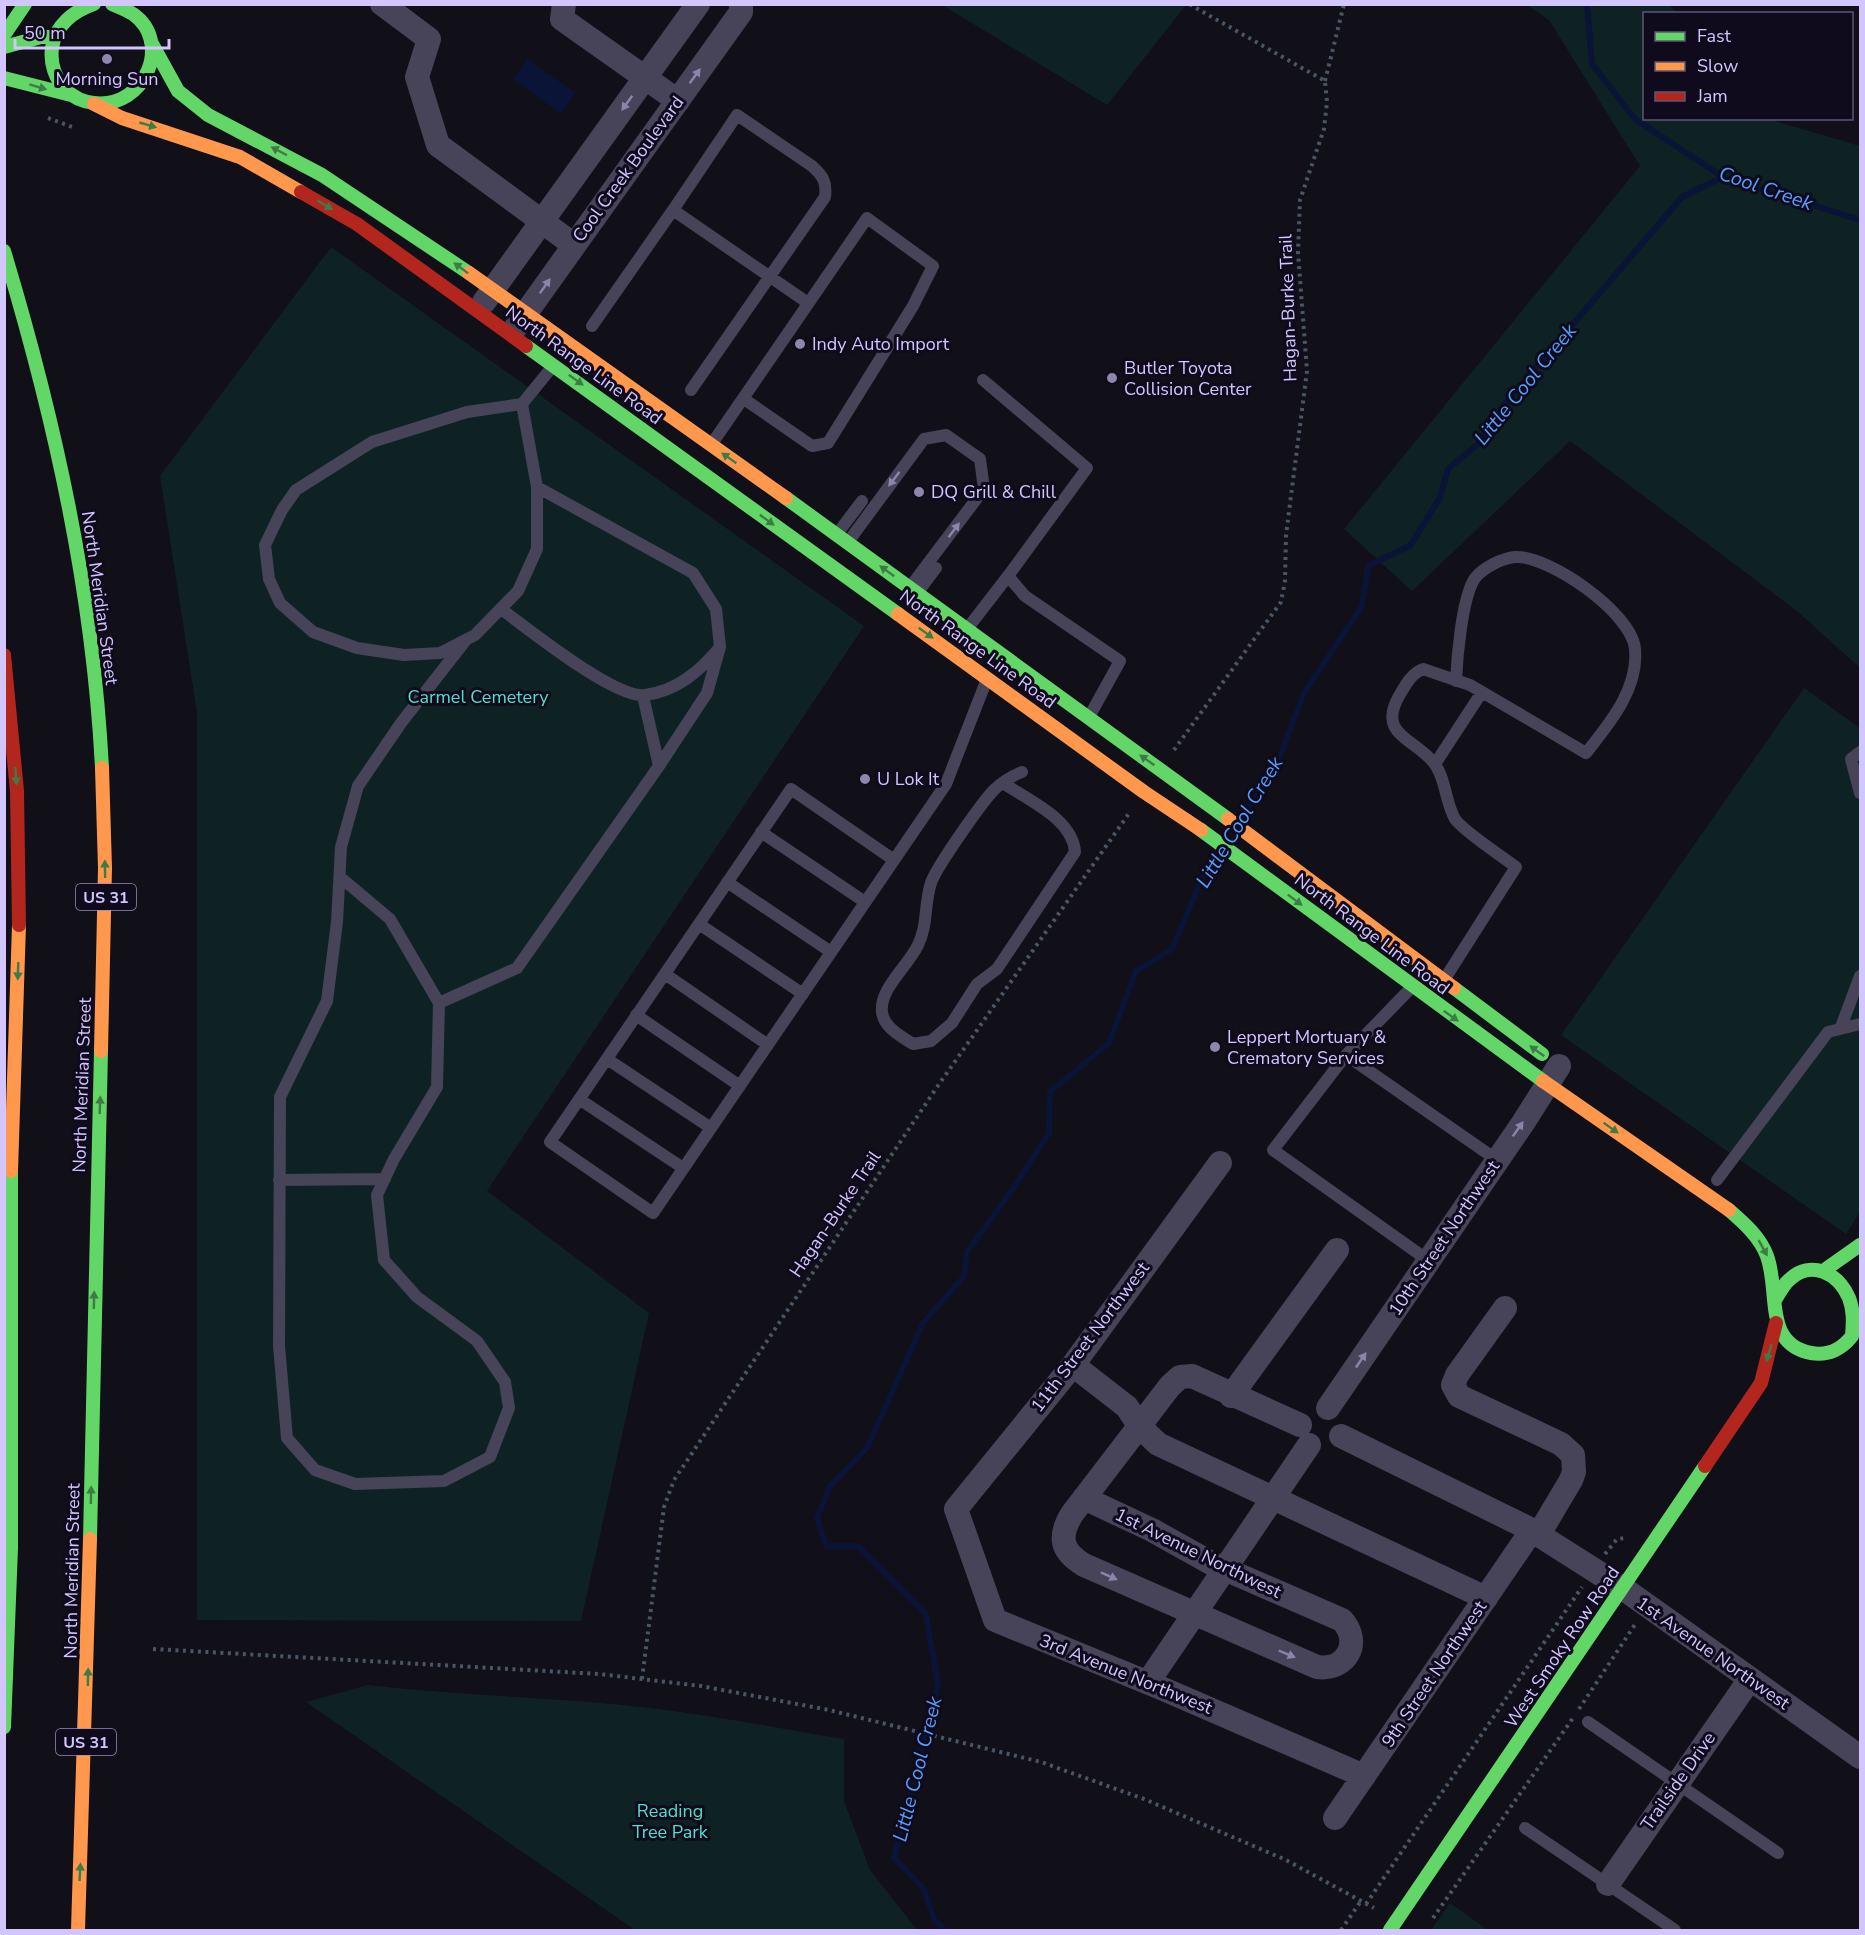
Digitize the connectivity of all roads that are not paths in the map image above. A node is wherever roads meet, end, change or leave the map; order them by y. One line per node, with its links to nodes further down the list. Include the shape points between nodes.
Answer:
1 (25, 4): 8 (main road)
2 (94, 4): 9 (main road, via 61,16)
3 (382, 4): 18 (street, via 429,39 417,77 438,145)
4 (564, 4): 13 (street, via 562,19)
5 (698, 4): 13 (street)
6 (741, 4): 15 (street, Cool Creek Boulevard, one-way to 6, via 741,12)
7 (117, 5): 10 (main road, North Range Line Road, via 138,18)
8 (4, 35)
9 (53, 37): 11 (main road); 14 (main road, via 54,70)
10 (151, 42): 16 (main road, via 150,67 139,89 126,99); 22 (main road, North Range Line Road, one-way to 10, via 368,203 193,104 178,91)
11 (4, 47)
12 (4, 78): 14 (main road, one-way to 14)
13 (644, 78): 15 (street); 18 (street, one-way to 18)
14 (71, 95): 16 (main road, North Range Line Road)
15 (678, 101): 19 (street, Cool Creek Boulevard)
16 (94, 104): 22 (main road, North Range Line Road, one-way to 22, via 122,118 240,157)
17 (673, 210): 21 (lane); 21 (lane, via 737,116 812,166 827,185 825,197); 25 (lane)
18 (542, 221): 19 (street); 22 (street)
19 (574, 245): 24 (street, Cool Creek Boulevard, one-way to 19)
20 (4, 251): 127 (main road, North Meridian Street / US 31, one-way to 20, via 88,1706 96,1210 105,955 104,813 93,664 71,515 38,367)
21 (771, 278): 23 (lane); 28 (lane)
22 (485, 301): 24 (main road, North Range Line Road); 24 (main road, North Range Line Road)
23 (808, 303): 29 (lane); 29 (lane, via 867,218 933,266 914,306 828,442 812,446)
24 (518, 324): 26 (main road, North Range Line Road); 31 (main road, North Range Line Road)
25 (592, 326)
26 (554, 365): 30 (lane); 31 (main road, North Range Line Road, one-way to 31)
27 (983, 380): 36 (lane, via 1087,468)
28 (691, 390)
29 (744, 399): 31 (lane)
30 (522, 404): 32 (lane); 39 (lane, via 467,412 372,442 296,490 265,545 269,579 280,603 313,632 357,648 404,655 440,653)
31 (702, 457): 34 (main road, North Range Line Road, one-way to 31); 37 (main road, North Range Line Road, one-way to 37)
32 (537, 487): 38 (lane, via 537,549 518,591); 41 (lane, via 693,573 716,609)
33 (862, 501): 34 (lane)
34 (842, 538): 37 (main road, North Range Line Road, one-way to 34); 37 (lane, one-way to 34, via 984,489 980,459 946,435 924,439)
35 (936, 568): 37 (lane)
36 (1008, 576): 40 (lane); 47 (lane, via 1025,596 1120,661)
37 (906, 602): 40 (main road, North Range Line Road, one-way to 40); 40 (main road, North Range Line Road)
38 (501, 609): 39 (lane); 46 (lane, via 600,680)
39 (466, 640): 56 (lane, via 358,786 341,847)
40 (959, 640): 43 (main road, North Range Line Road); 43 (main road, North Range Line Road)
41 (720, 647): 46 (lane, via 704,666 680,684); 50 (lane, via 707,693)
42 (4, 655): 118 (main road, one-way to 118, via 16,780 19,865 10,1201 10,1548)
43 (994, 666): 47 (main road, North Range Line Road); 55 (lane, via 946,784); 65 (main road, North Range Line Road, one-way to 65, via 1144,792 1180,814)
44 (1456, 681): 45 (lane); 45 (lane, via 1457,647 1475,578 1497,562 1516,557 1540,564 1590,589 1626,623 1635,648 1634,678 1586,753); 49 (lane, via 1423,669 1414,673 1392,709 1396,731)
45 (1482, 692): 49 (lane)
46 (643, 696): 50 (lane)
47 (1089, 718): 61 (main road, North Range Line Road, one-way to 47)
48 (1860, 752): 53 (lane, via 1851,759)
49 (1435, 764): 64 (lane, via 1455,819 1516,867)
50 (659, 766): 68 (lane, via 518,968)
51 (1022, 772): 52 (lane)
52 (1002, 783): 52 (lane, via 931,881 924,931 885,995 882,1014 887,1025 913,1044 932,1041 952,1023 977,984 997,969 1075,852 1074,838 1064,825)
53 (1860, 792)
54 (761, 832): 55 (lane, via 790,789); 57 (lane); 58 (lane)
55 (894, 860): 58 (lane)
56 (340, 877): 68 (lane, via 390,920); 84 (lane, via 327,1001 280,1097)
57 (727, 882): 59 (lane); 60 (lane)
58 (865, 902): 60 (lane)
59 (699, 924): 62 (lane); 66 (lane)
60 (831, 952): 66 (lane)
61 (1427, 967): 64 (main road, North Range Line Road); 65 (lane)
62 (664, 974): 69 (lane); 72 (lane)
63 (1860, 976): 71 (lane)
64 (1444, 980): 67 (lane); 75 (main road, North Range Line Road, one-way to 64)
65 (1411, 987): 67 (main road, North Range Line Road); 73 (lane)
66 (802, 994): 72 (lane)
67 (1430, 1000): 75 (main road, North Range Line Road, one-way to 75)
68 (439, 1003): 83 (lane, via 437,1087)
69 (636, 1015): 74 (lane); 76 (lane)
70 (1860, 1024): 71 (lane)
71 (1841, 1027): 82 (lane, via 1828,1032)
72 (768, 1045): 76 (lane)
73 (1346, 1055): 79 (lane); 89 (lane, via 1273,1150)
74 (607, 1059): 77 (lane); 78 (lane)
75 (1560, 1076): 79 (street, 10th Street Northwest, one-way to 75); 91 (main road, North Range Line Road, one-way to 91, via 1744,1223 1767,1255)
76 (740, 1086): 78 (lane)
77 (579, 1099): 81 (lane); 81 (lane, via 550,1142 653,1213)
78 (711, 1128): 81 (lane)
79 (1497, 1160): 89 (street, 10th Street Northwest)
80 (1220, 1163): 99 (street, 11th Street Northwest)
81 (683, 1168)
82 (1713, 1177): 85 (main road)
83 (385, 1179): 84 (lane); 84 (lane, via 377,1195 384,1260 417,1297 477,1341 505,1382 509,1408 490,1457 444,1481 355,1484 315,1470 286,1438 279,1346)
84 (279, 1180)
85 (1731, 1190)
86 (1860, 1245): 90 (main road)
87 (1337, 1250): 102 (street)
88 (1794, 1256): 90 (main road)
89 (1429, 1260): 103 (street, 10th Street Northwest, one-way to 89)
90 (1819, 1269): 91 (main road, via 1793,1275); 93 (main road, via 1838,1273 1857,1287)
91 (1775, 1300): 94 (main road)
92 (1505, 1308): 110 (street, 9th Street Northwest, via 1453,1385 1459,1396 1561,1444 1573,1455 1571,1480)
93 (1860, 1308): 95 (main road, via 1856,1329)
94 (1776, 1323): 97 (main road, via 1786,1342); 101 (main road, West Smoky Row Road, one-way to 101)
95 (1842, 1346): 96 (main road); 97 (main road)
96 (1860, 1346)
97 (1816, 1354): 98 (main road)
98 (1800, 1363)
99 (1073, 1365): 104 (street, via 1127,1407); 109 (street, 11th Street Northwest)
100 (1780, 1374): 101 (main road)
101 (1761, 1383): 112 (main road, West Smoky Row Road)
102 (1231, 1395): 104 (street, via 1192,1376 1180,1377); 105 (street)
103 (1328, 1408): 105 (street, via 1308,1411); 106 (street, via 1339,1418)
104 (1140, 1427): 107 (street); 108 (street, via 1158,1444)
105 (1304, 1435): 106 (street, via 1326,1449); 108 (street)
106 (1341, 1436): 110 (street, 1st Avenue Northwest)
107 (1084, 1498): 111 (street, 1st Avenue Northwest); 114 (street, 1st Avenue Northwest, one-way to 114, via 1062,1534 1062,1543 1073,1558)
108 (1272, 1499): 111 (street); 113 (street)
109 (956, 1509): 116 (street, 3rd Avenue Northwest, via 995,1620)
110 (1536, 1532): 112 (street, 1st Avenue Northwest, via 1600,1561); 113 (street, 9th Street Northwest)
111 (1224, 1569): 114 (street); 114 (street, 1st Avenue Northwest, one-way to 111, via 1317,1667 1334,1667 1349,1655 1352,1638 1342,1620)
112 (1624, 1589): 115 (street, 1st Avenue Northwest); 126 (main road, West Smoky Row Road)
113 (1486, 1598): 120 (street, 9th Street Northwest)
114 (1193, 1614): 116 (street)
115 (1750, 1679): 119 (street, 1st Avenue Northwest); 121 (street, Trailside Drive)
116 (1148, 1683): 120 (street, 3rd Avenue Northwest)
117 (1587, 1722): 121 (lane)
118 (4, 1727)
119 (1860, 1757)
120 (1364, 1776): 122 (street, 9th Street Northwest)
121 (1676, 1784): 124 (lane); 125 (street, Trailside Drive)
122 (1335, 1818)
123 (1525, 1828): 125 (lane)
124 (1778, 1853)
125 (1608, 1884): 128 (lane)
126 (1393, 1925)
127 (78, 1930)
128 (1675, 1930)

